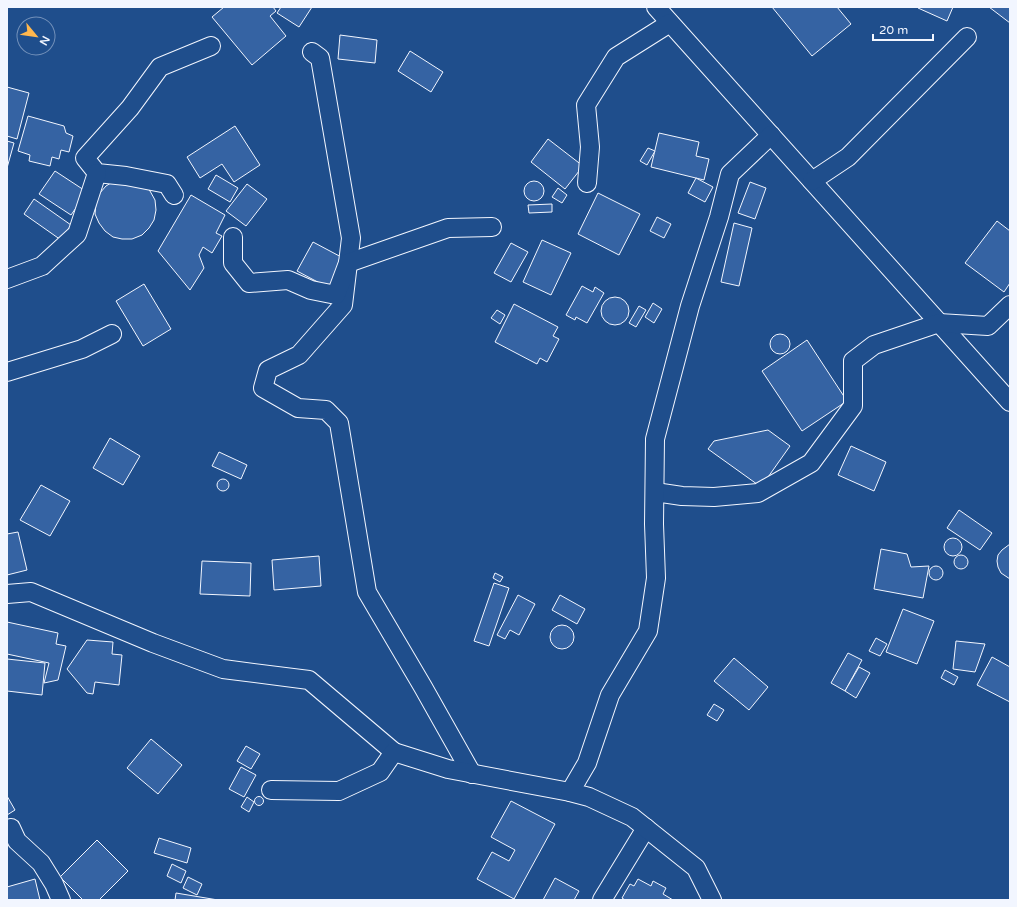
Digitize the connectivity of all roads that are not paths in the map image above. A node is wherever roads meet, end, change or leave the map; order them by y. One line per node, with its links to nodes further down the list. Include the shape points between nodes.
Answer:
1 (656, 7): 2 (street)
2 (670, 23): 6 (street); 9 (street, via 616,57 586,105 590,147)
3 (967, 37): 8 (street, via 848,157)
4 (211, 46): 7 (street, via 160,67 130,108 85,158)
5 (312, 52): 13 (street, via 320,58 350,230)
6 (771, 135): 8 (street); 20 (street, via 730,174 690,306 655,439)
7 (97, 172): 10 (street, via 167,184); 14 (street, via 77,234 42,266)
8 (812, 181): 16 (street)
9 (587, 183)
10 (174, 195)
11 (492, 227): 13 (street, via 448,228)
12 (233, 237): 13 (street, via 233,263 249,283 288,280 311,290 336,295)
13 (348, 263): 23 (street, via 344,305 299,355 268,370 263,388 298,408 326,410 339,423 367,592)
14 (7, 279)
15 (1010, 304): 16 (street, via 988,326)
16 (939, 323): 19 (street); 20 (street, via 874,345 853,361 853,406 811,463 758,493 714,497)
17 (112, 334): 18 (street, via 82,349)
18 (7, 372)
19 (1010, 402)
20 (655, 492): 25 (street, via 656,578 648,631 610,695 587,763)
21 (7, 594): 22 (street, via 31,592 223,669 309,680)
22 (394, 752): 23 (street); 24 (street, via 380,772 339,791)
23 (472, 774): 25 (street)
24 (271, 790)
25 (570, 792): 27 (street, via 589,797 632,818)
26 (11, 828): 28 (street, via 17,841 41,863)
27 (646, 828): 29 (street); 30 (street, via 696,868)
28 (61, 900)
29 (602, 900)
30 (712, 900)

